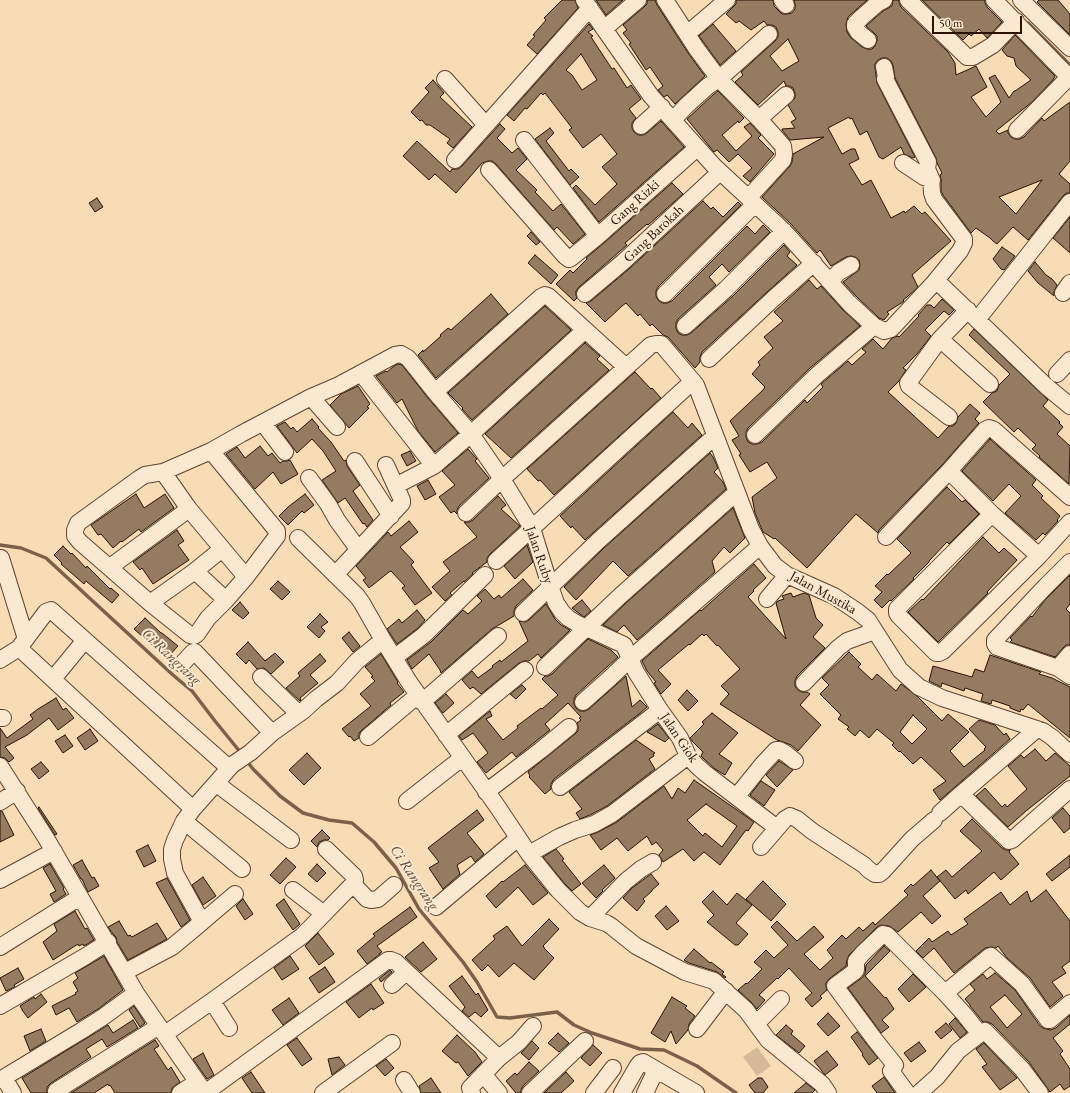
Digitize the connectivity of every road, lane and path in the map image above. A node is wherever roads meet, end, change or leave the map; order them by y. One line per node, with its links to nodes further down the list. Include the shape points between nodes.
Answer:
1 (638, 0): 10 (street)
2 (665, 0): 11 (street)
3 (727, 0): 11 (street)
4 (884, 0): 13 (street, via 855,24 858,32)
5 (908, 0): 9 (street, via 967,57 973,57 993,45)
6 (994, 0): 9 (street)
7 (1021, 0): 14 (street)
8 (587, 4): 10 (street); 23 (street)
9 (1016, 21): 16 (street)
10 (604, 29): 20 (street, via 648,92)
11 (687, 34): 18 (street)
12 (769, 34): 18 (street)
13 (868, 40)
14 (1070, 48)
15 (884, 68): 32 (street, via 885,80 928,162 927,168)
16 (1069, 77): 25 (street)
17 (445, 79): 23 (street)
18 (719, 79): 21 (street); 22 (street, via 708,86)
19 (786, 95): 21 (street)
20 (662, 107): 22 (street); 24 (street)
21 (759, 119): 33 (street, via 782,146 784,157)
22 (673, 120): 27 (street)
23 (486, 125): 28 (street)
24 (640, 126)
25 (1017, 130)
26 (524, 140): 36 (street)
27 (697, 148): 31 (street); 36 (street, Gang Rizki)
28 (455, 160)
29 (903, 163): 32 (street)
30 (489, 170): 36 (street, Gang Rizki, via 567,258 571,258)
31 (720, 172): 33 (street); 41 (street, Gang Barokah)
32 (932, 180): 40 (street, via 932,193 936,202 964,239 960,251)
33 (752, 201): 35 (street); 42 (street)
34 (1070, 202): 43 (street)
35 (784, 231): 37 (street); 44 (street)
36 (598, 236)
37 (814, 263): 39 (street); 48 (street)
38 (851, 265): 39 (street)
39 (830, 281): 45 (street)
40 (934, 284): 43 (street, via 942,285); 45 (street, via 891,329 884,331)
41 (585, 294)
42 (665, 294)
43 (973, 315): 47 (street); 57 (street)
44 (686, 326)
45 (874, 326): 62 (street, via 816,375)
46 (585, 330): 50 (street); 55 (street, via 548,296 542,296); 61 (street)
47 (940, 339): 54 (street); 58 (street, via 908,383)
48 (709, 359)
49 (1070, 360): 52 (street)
50 (626, 367): 53 (street, Jalan Mustika, via 651,345 660,344); 72 (street)
51 (361, 373): 55 (street, Jalan Ruby, via 400,354 408,358); 56 (street); 68 (street)
52 (1057, 374)
53 (694, 381): 63 (street, Jalan Mustika); 81 (street)
54 (990, 384)
55 (435, 392): 61 (street, Jalan Ruby)
56 (311, 397): 59 (street); 60 (street)
57 (1070, 406)
58 (949, 418)
59 (263, 423): 64 (street); 65 (street)
60 (337, 427)
61 (471, 434): 68 (street); 72 (street, Jalan Ruby)
62 (755, 435)
63 (715, 436): 74 (street, Jalan Mustika); 97 (street)
64 (211, 451): 70 (street); 96 (street, via 277,531 276,539)
65 (285, 452)
66 (355, 461): 79 (street)
67 (386, 465): 79 (street, via 402,501)
68 (434, 466): 73 (street)
69 (949, 471): 75 (street, via 988,428 992,428); 78 (street); 82 (street)
70 (163, 472): 76 (street); 91 (street, via 140,478 78,523 74,533 76,538)
71 (309, 478): 86 (street)
72 (502, 479): 77 (street); 81 (street, Jalan Ruby)
73 (401, 483)
74 (737, 492): 84 (street, Jalan Mustika); 102 (street)
75 (1070, 497)
76 (189, 509): 85 (street); 91 (street)
77 (466, 514)
78 (992, 514): 87 (street); 87 (street, via 897,609 899,616 936,653 943,651)
79 (391, 516): 86 (street)
80 (1070, 522): 87 (street)
81 (532, 528): 89 (street); 97 (street, Jalan Ruby)
82 (886, 537)
83 (298, 538): 94 (street)
84 (760, 546): 95 (street, Jalan Mustika, via 775,566); 110 (street)
85 (222, 549): 92 (street); 96 (street)
86 (358, 549): 94 (street)
87 (1038, 556)
88 (1, 558): 107 (street)
89 (496, 561)
90 (1070, 562): 115 (street, via 995,640 997,647)
91 (110, 567): 100 (street)
92 (195, 571): 99 (street); 100 (street)
93 (485, 574): 109 (street, via 424,635)
94 (334, 575): 106 (street, via 357,596)
95 (787, 575): 98 (street); 103 (street, Jalan Mustika, via 847,604 868,620)
96 (246, 577): 99 (street)
97 (550, 586): 101 (street); 102 (street, Jalan Ruby, via 562,612)
98 (767, 599)
99 (226, 600): 100 (street, via 194,636)
100 (150, 603)
101 (523, 613)
102 (586, 628): 110 (street, Jalan Ruby, via 624,645); 113 (street)
103 (875, 631): 118 (street, via 847,641); 124 (street, Jalan Mustika, via 896,665 919,687 942,698)
104 (498, 636): 119 (street)
105 (85, 640): 107 (street, via 50,610); 117 (street); 131 (street)
106 (383, 640): 109 (street); 122 (street)
107 (22, 643): 111 (street); 117 (street)
108 (1070, 654): 115 (street)
109 (394, 658): 119 (street)
110 (631, 658): 120 (street); 121 (street, Jalan Giok, via 636,672)
111 (0, 660)
112 (182, 664): 125 (street, via 195,652)
113 (545, 667)
114 (525, 670): 126 (street)
115 (1064, 672)
116 (261, 677): 122 (street)
117 (53, 680): 143 (street)
118 (804, 683)
119 (420, 699): 126 (street); 127 (street)
120 (583, 702)
121 (660, 710): 129 (street, Jalan Giok, via 680,738); 135 (street)
122 (299, 714): 125 (street)
123 (569, 727): 138 (street)
124 (1037, 729): 128 (street, Jalan Mustika, via 1048,734); 139 (street)
125 (272, 733): 131 (street)
126 (446, 735): 130 (street)
127 (368, 736)
128 (1070, 754)
129 (688, 756): 140 (street, Jalan Giok, via 697,766); 150 (street, via 612,814 594,824 559,837)
130 (462, 758): 138 (street); 141 (street)
131 (240, 761): 134 (street)
132 (795, 761): 140 (street, via 776,750)
133 (0, 766): 137 (street)
134 (217, 784): 143 (street); 146 (street)
135 (560, 787)
136 (1070, 789): 139 (street, via 1009,841)
137 (17, 791): 142 (street); 149 (street)
138 (486, 792): 145 (street)
139 (961, 794): 144 (street, via 912,839 879,874 875,874 790,816)
140 (737, 796): 144 (street, Jalan Giok)
141 (407, 801)
142 (0, 802)
143 (183, 824): 152 (street); 162 (street, via 172,853 173,867)
144 (777, 828): 147 (street)
145 (518, 838): 150 (street); 159 (street)
146 (291, 840)
147 (761, 847)
148 (326, 850): 154 (street, via 354,876)
149 (54, 851): 153 (street); 158 (street)
150 (529, 854): 161 (street, via 558,890 580,912)
151 (653, 862): 161 (street, via 626,881)
152 (242, 869)
153 (0, 880)
154 (353, 884): 155 (street, via 371,900 378,899); 160 (street)
155 (394, 885)
156 (293, 890): 160 (street)
157 (235, 894): 162 (street)
158 (80, 897): 163 (street); 164 (street)
159 (436, 907)
160 (324, 914): 172 (street, via 302,936)
161 (590, 918): 168 (street, via 606,923 636,946 685,972 714,981)
162 (202, 922): 165 (street, via 172,947)
163 (108, 942): 165 (street); 174 (street)
164 (0, 947)
165 (124, 972): 169 (street)
166 (406, 972): 167 (street); 183 (street); 188 (street, via 394,961 388,960)
167 (392, 985)
168 (726, 991): 175 (street); 178 (street)
169 (136, 993): 179 (street); 187 (street, via 103,1017)
170 (945, 993): 173 (street, via 990,956 1022,984 1048,1020); 180 (street); 201 (street, via 884,934 856,961 856,970 835,986 895,1065 892,1071)
171 (781, 999): 175 (street)
172 (212, 1001): 177 (street); 179 (street)
173 (1070, 1003)
174 (0, 1006)
175 (756, 1023): 200 (street, via 768,1040 822,1084)
176 (533, 1026): 183 (street, via 519,1042)
177 (230, 1028)
178 (697, 1029)
179 (162, 1030): 188 (street); 189 (street)
180 (980, 1034): 202 (street, via 958,1051); 203 (street, via 988,1033 1022,1069)
181 (585, 1041): 195 (street)
182 (392, 1043): 192 (street)
183 (499, 1058): 186 (street)
184 (613, 1068): 196 (street)
185 (656, 1070): 197 (street, via 645,1063 640,1063); 198 (street); 199 (street)
186 (483, 1074): 193 (street, via 470,1088); 194 (street)
187 (2, 1079): 190 (street)
188 (202, 1089): 191 (street)
189 (56, 1091)
190 (13, 1093)
191 (180, 1093)
192 (323, 1093)
193 (472, 1093)
194 (499, 1093)
195 (530, 1093)
196 (594, 1093)
197 (622, 1093)
198 (645, 1093)
199 (696, 1093)
200 (828, 1093)
201 (907, 1093)
202 (919, 1093)
203 (1040, 1093)

